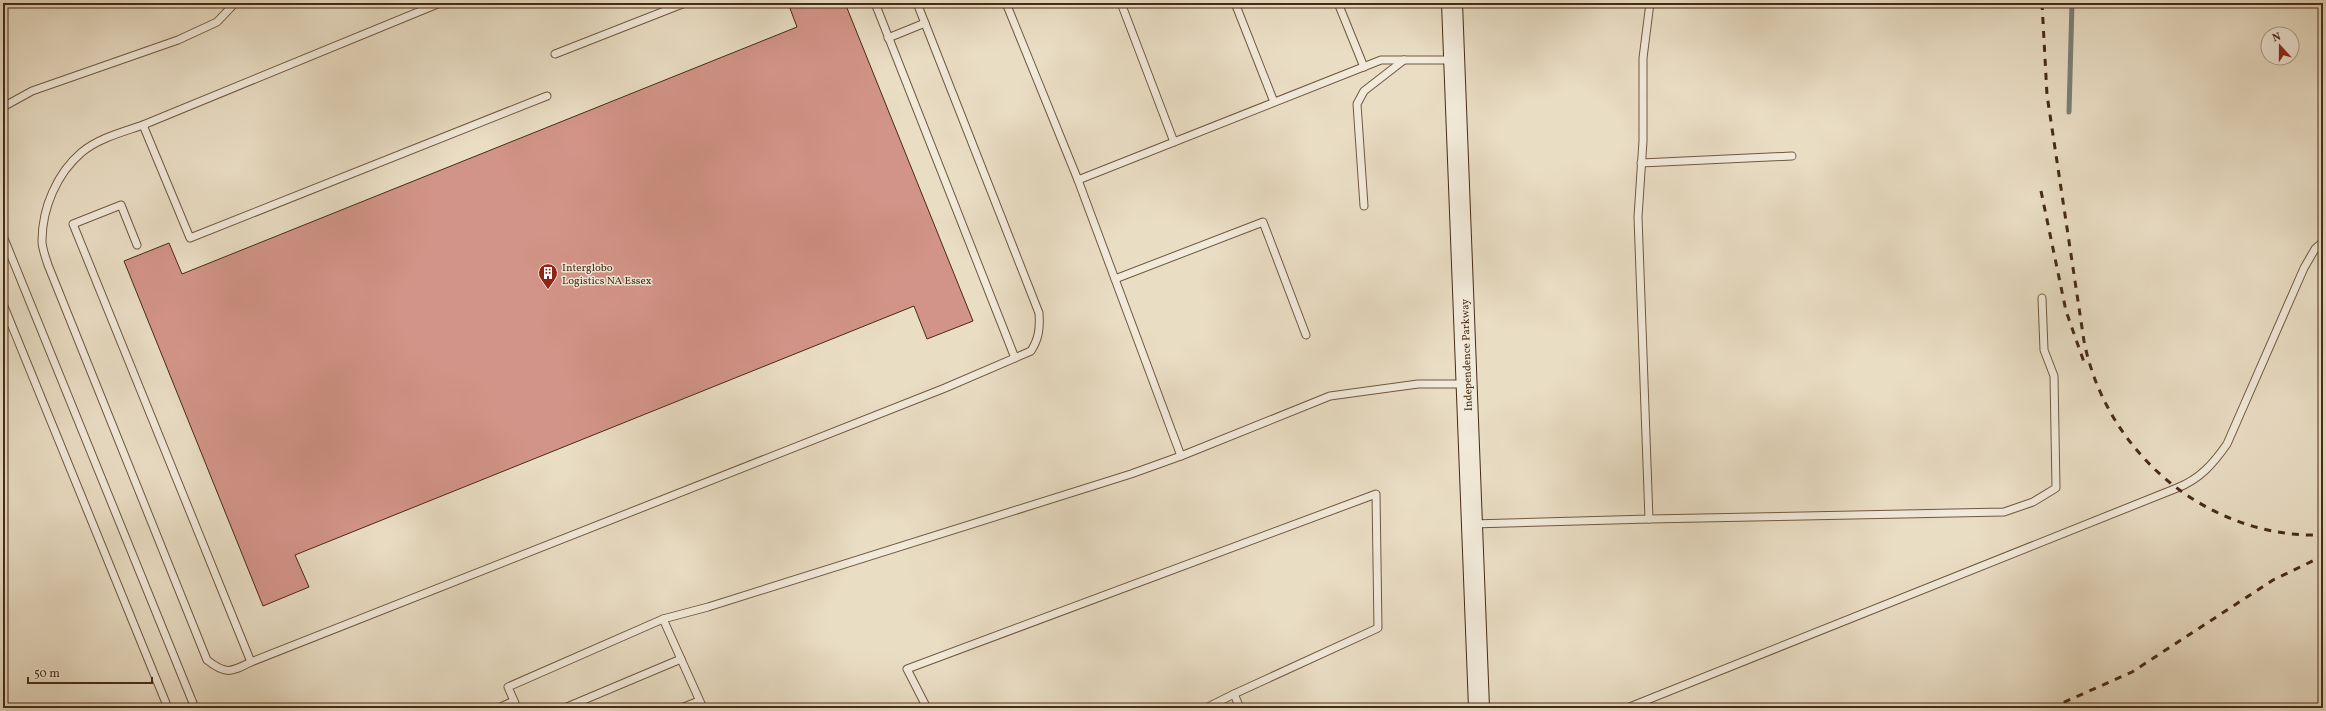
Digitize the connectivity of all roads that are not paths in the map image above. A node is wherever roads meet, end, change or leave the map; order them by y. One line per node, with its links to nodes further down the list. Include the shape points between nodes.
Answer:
1 (235, 3): 20 (lane, via 217,22 178,40 32,91)
2 (440, 3): 21 (lane)
3 (685, 3): 14 (lane)
4 (874, 3): 13 (lane)
5 (916, 3): 12 (lane)
6 (1006, 3): 25 (lane)
7 (1120, 3): 22 (lane)
8 (1235, 3): 19 (lane)
9 (1338, 3): 17 (lane)
10 (1452, 3): 16 (main road, Independence Parkway)
11 (1650, 3): 24 (lane, via 1643,58)
12 (925, 23): 13 (lane); 34 (lane, via 1039,313 1040,329 1037,341 1030,351)
13 (888, 38): 34 (lane)
14 (555, 54)
15 (1404, 60): 16 (lane); 17 (lane, via 1380,60); 26 (lane, via 1364,91 1357,104)
16 (1454, 60): 35 (main road, Independence Parkway)
17 (1364, 67): 19 (lane)
18 (547, 96): 21 (lane, via 190,238)
19 (1274, 102): 22 (lane)
20 (3, 107)
21 (143, 124): 41 (lane, via 109,137 83,151 62,172 46,213 42,243 51,272 207,660 220,670 235,670)
22 (1174, 142): 25 (lane)
23 (1792, 156): 24 (lane)
24 (1641, 163): 37 (lane, via 1638,217)
25 (1078, 180): 30 (lane)
26 (1364, 206)
27 (3, 236): 47 (lane)
28 (2323, 242): 55 (lane, via 2315,249 2304,268 2227,444 2200,476 2177,488)
29 (137, 245): 41 (lane, via 121,205 73,224)
30 (1115, 279): 33 (lane, via 1263,222); 36 (lane)
31 (2042, 298): 37 (lane, via 2044,350 2054,376 2056,488 2033,502 2004,512)
32 (3, 304): 46 (lane)
33 (1306, 335)
34 (1015, 358): 41 (lane)
35 (1468, 384): 36 (lane, via 1418,384 1330,396); 38 (main road, Independence Parkway)
36 (1181, 456): 39 (lane, via 1131,474)
37 (1650, 519): 38 (lane)
38 (1472, 524): 54 (main road, Independence Parkway)
39 (663, 619): 40 (lane); 44 (lane, via 508,687)
40 (681, 659): 43 (lane); 45 (lane)
41 (251, 662)
42 (1234, 694): 51 (lane, via 1378,628 1376,494 907,669); 52 (lane); 53 (lane)
43 (700, 700): 49 (lane); 50 (lane)
44 (515, 705): 48 (lane)
45 (567, 707)
46 (168, 708)
47 (195, 708)
48 (498, 708)
49 (681, 708)
50 (703, 708)
51 (927, 708)
52 (1206, 708)
53 (1240, 708)
54 (1479, 708)
55 (1627, 708)

